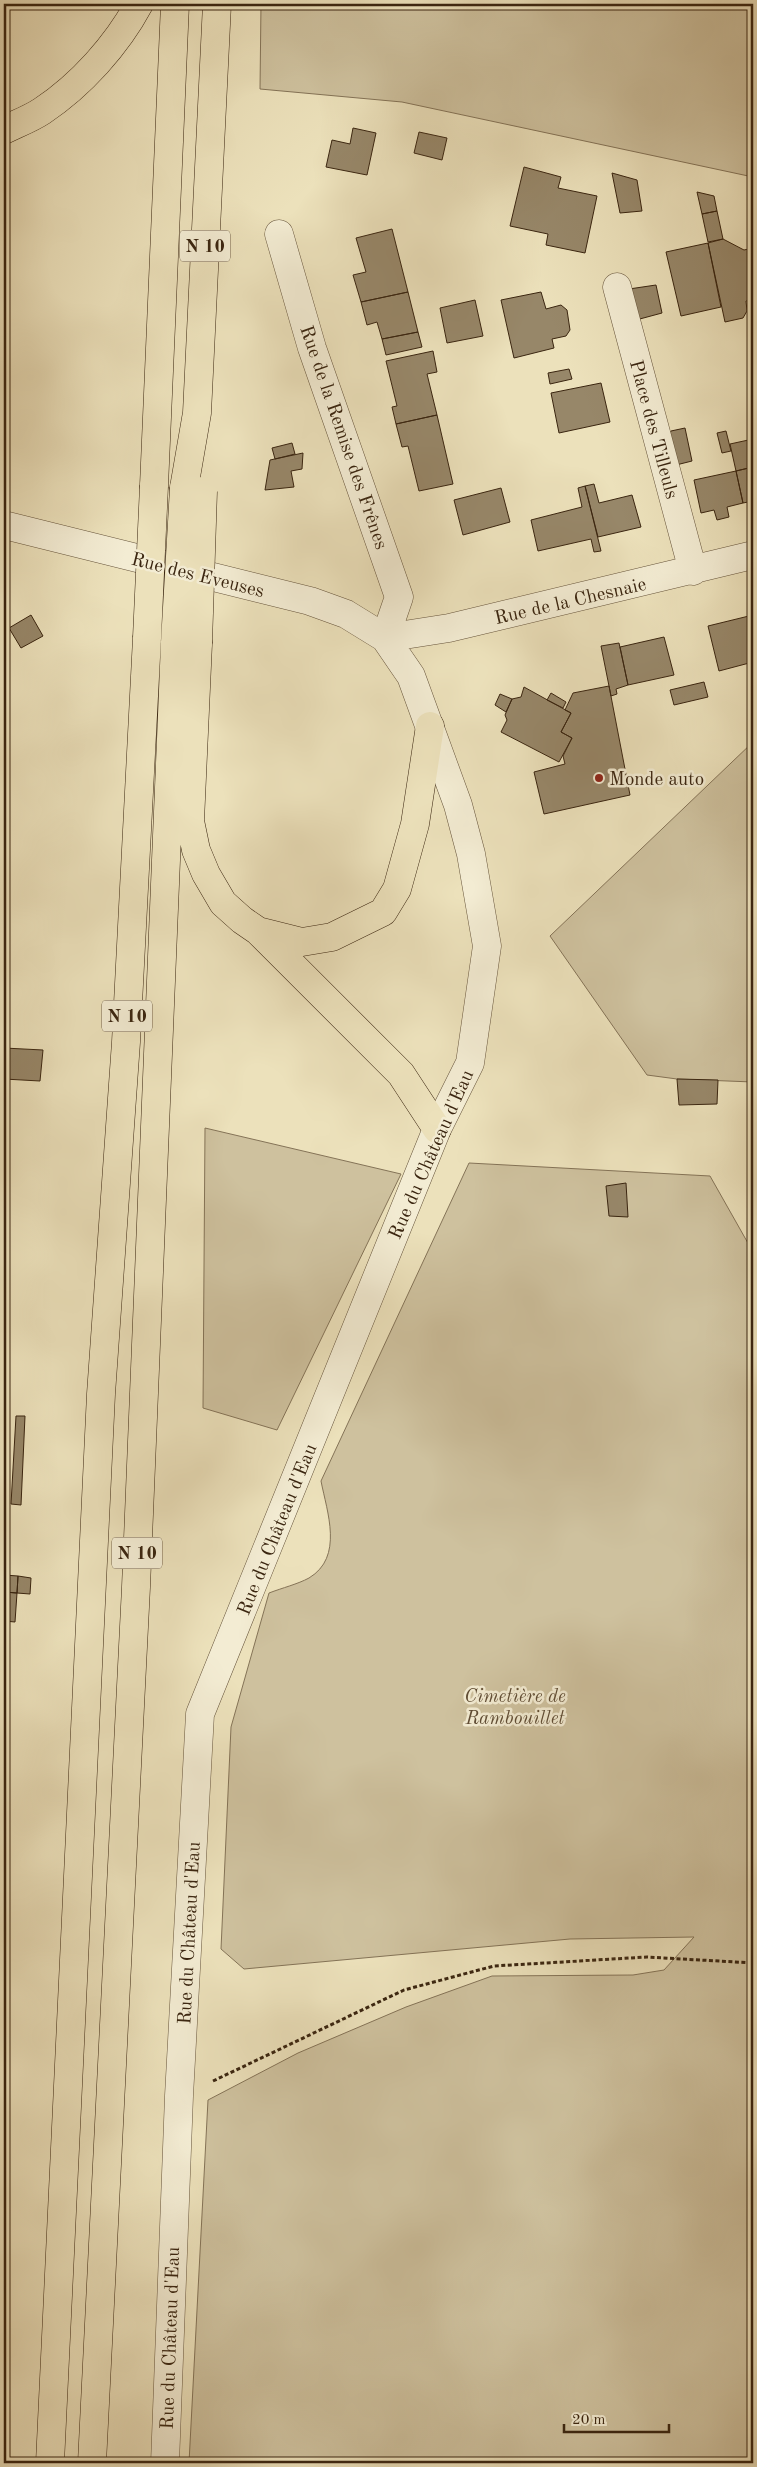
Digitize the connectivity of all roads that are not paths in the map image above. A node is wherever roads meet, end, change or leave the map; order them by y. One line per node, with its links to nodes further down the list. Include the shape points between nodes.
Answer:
1 (139, 4): 4 (main road, via 105,54 67,93 40,112)
2 (175, 4): 15 (main road, N 10, bridge, via 147,638 126,1042 101,1394)
3 (216, 4): 11 (main road, N 10, bridge)
4 (4, 130)
5 (280, 234): 10 (street, Rue de la Remise des Frênes, via 312,348 399,597)
6 (617, 287): 9 (street, Place des Tilleuls)
7 (4, 526): 10 (street, Rue des Eveuses, via 310,602 346,614)
8 (753, 555): 9 (street, Rue de la Chesnaie)
9 (693, 570): 10 (street, Rue de la Chesnaie, via 449,628)
10 (385, 638): 12 (street, Rue du Château d'Eau, via 411,676)
11 (187, 642): 13 (main road, via 190,821 196,850 223,903); 16 (main road, N 10)
12 (430, 726): 13 (main road, via 415,824 397,889 383,912 332,938 302,942); 14 (street, Rue du Château d'Eau, via 458,805 487,946 470,1063)
13 (258, 931): 14 (main road, via 401,1074)
14 (437, 1129): 17 (street, Rue du Château d'Eau, via 200,1714 179,2096)
15 (50, 2463)
16 (92, 2463)
17 (164, 2463)

